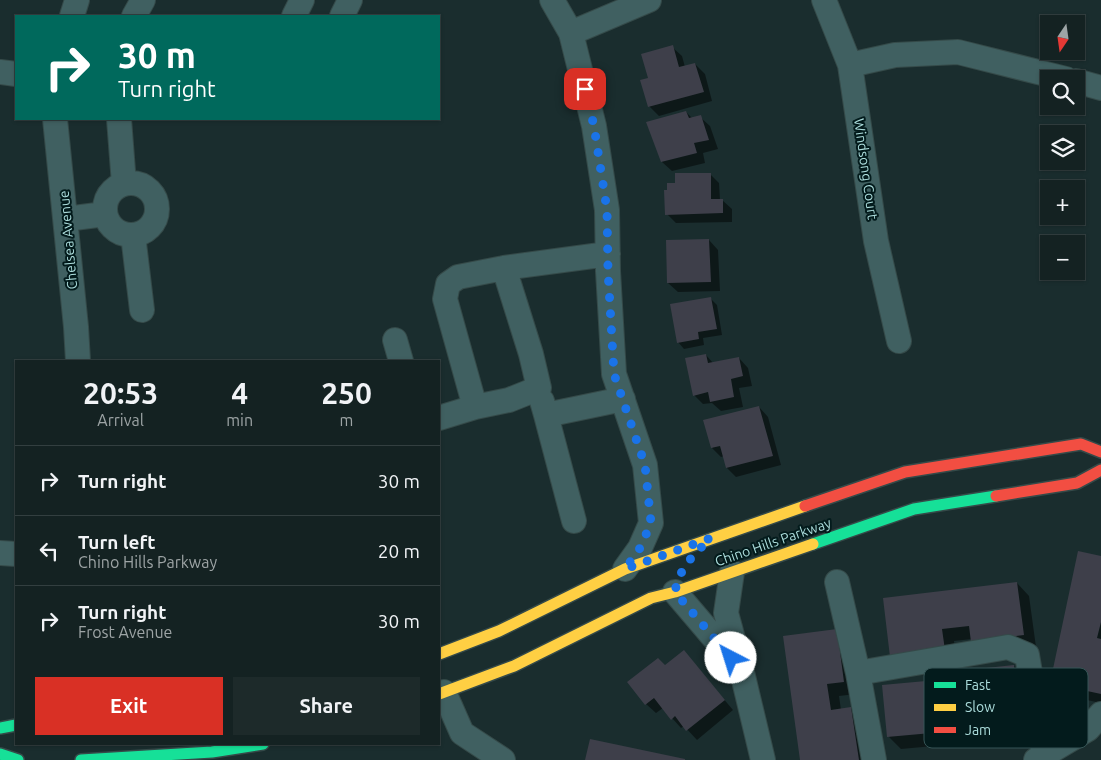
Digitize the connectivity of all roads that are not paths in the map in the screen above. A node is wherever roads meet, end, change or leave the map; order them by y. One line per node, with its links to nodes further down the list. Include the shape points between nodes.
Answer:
1 (77, 0): 8 (street)
2 (142, 0): 9 (street)
3 (302, 0): 10 (street)
4 (350, 0): 11 (street)
5 (552, 0): 12 (street)
6 (649, 0): 12 (street)
7 (824, 0): 13 (street, Windsong Court)
8 (72, 15)
9 (134, 15)
10 (294, 15)
11 (342, 15)
12 (571, 33): 25 (street, via 594,126 607,210)
13 (850, 65): 15 (street, via 895,55 958,52); 28 (street, Windsong Court, via 876,241)
14 (0, 72): 16 (street)
15 (1040, 72)
16 (15, 74)
17 (1085, 84): 18 (street)
18 (1101, 88)
19 (55, 120): 23 (street, Chelsea Avenue)
20 (119, 120): 21 (street)
21 (124, 184): 22 (street, via 111,191); 24 (street, via 144,186 157,205 151,227)
22 (105, 214): 23 (street); 24 (street, via 109,224 118,232)
23 (66, 219): 29 (street, Chelsea Avenue)
24 (133, 235): 27 (street)
25 (608, 254): 26 (street); 31 (street, via 614,374)
26 (504, 268): 30 (street); 32 (street, via 458,277 448,284 445,299)
27 (142, 310)
28 (899, 341)
29 (78, 360)
30 (539, 388): 32 (street, via 509,400); 33 (street)
31 (623, 399): 33 (street); 42 (street, via 645,465 651,523 640,548)
32 (475, 407): 34 (street)
33 (546, 415): 37 (street)
34 (440, 418)
35 (1101, 452): 38 (main road, Chino Hills Parkway, via 1081,444 905,472)
36 (1101, 470): 43 (main road, Chino Hills Parkway, via 1077,482 914,509)
37 (574, 520)
38 (711, 538): 41 (main road); 42 (main road, Chino Hills Parkway)
39 (0, 553): 40 (street)
40 (15, 554)
41 (692, 556)
42 (625, 569): 46 (main road, Chino Hills Parkway, via 499,631)
43 (732, 572): 45 (main road, Chino Hills Parkway); 48 (street, via 726,613)
44 (837, 582): 49 (street)
45 (676, 586): 48 (street); 50 (main road, Chino Hills Parkway, via 514,666)
46 (440, 654)
47 (1029, 668): 49 (street, via 1027,655 1008,647)
48 (742, 672): 64 (street)
49 (858, 673): 65 (street)
50 (441, 693): 63 (street, via 462,733)
51 (1101, 714): 54 (street)
52 (15, 725): 53 (main road)
53 (0, 728)
54 (1088, 729)
55 (117, 745): 60 (main road)
56 (257, 745): 60 (main road, via 212,752)
57 (1057, 748): 59 (street)
58 (0, 754): 61 (main road)
59 (1040, 758)
60 (114, 759): 62 (main road)
61 (18, 760)
62 (81, 760)
63 (502, 760)
64 (763, 760)
65 (874, 760)

